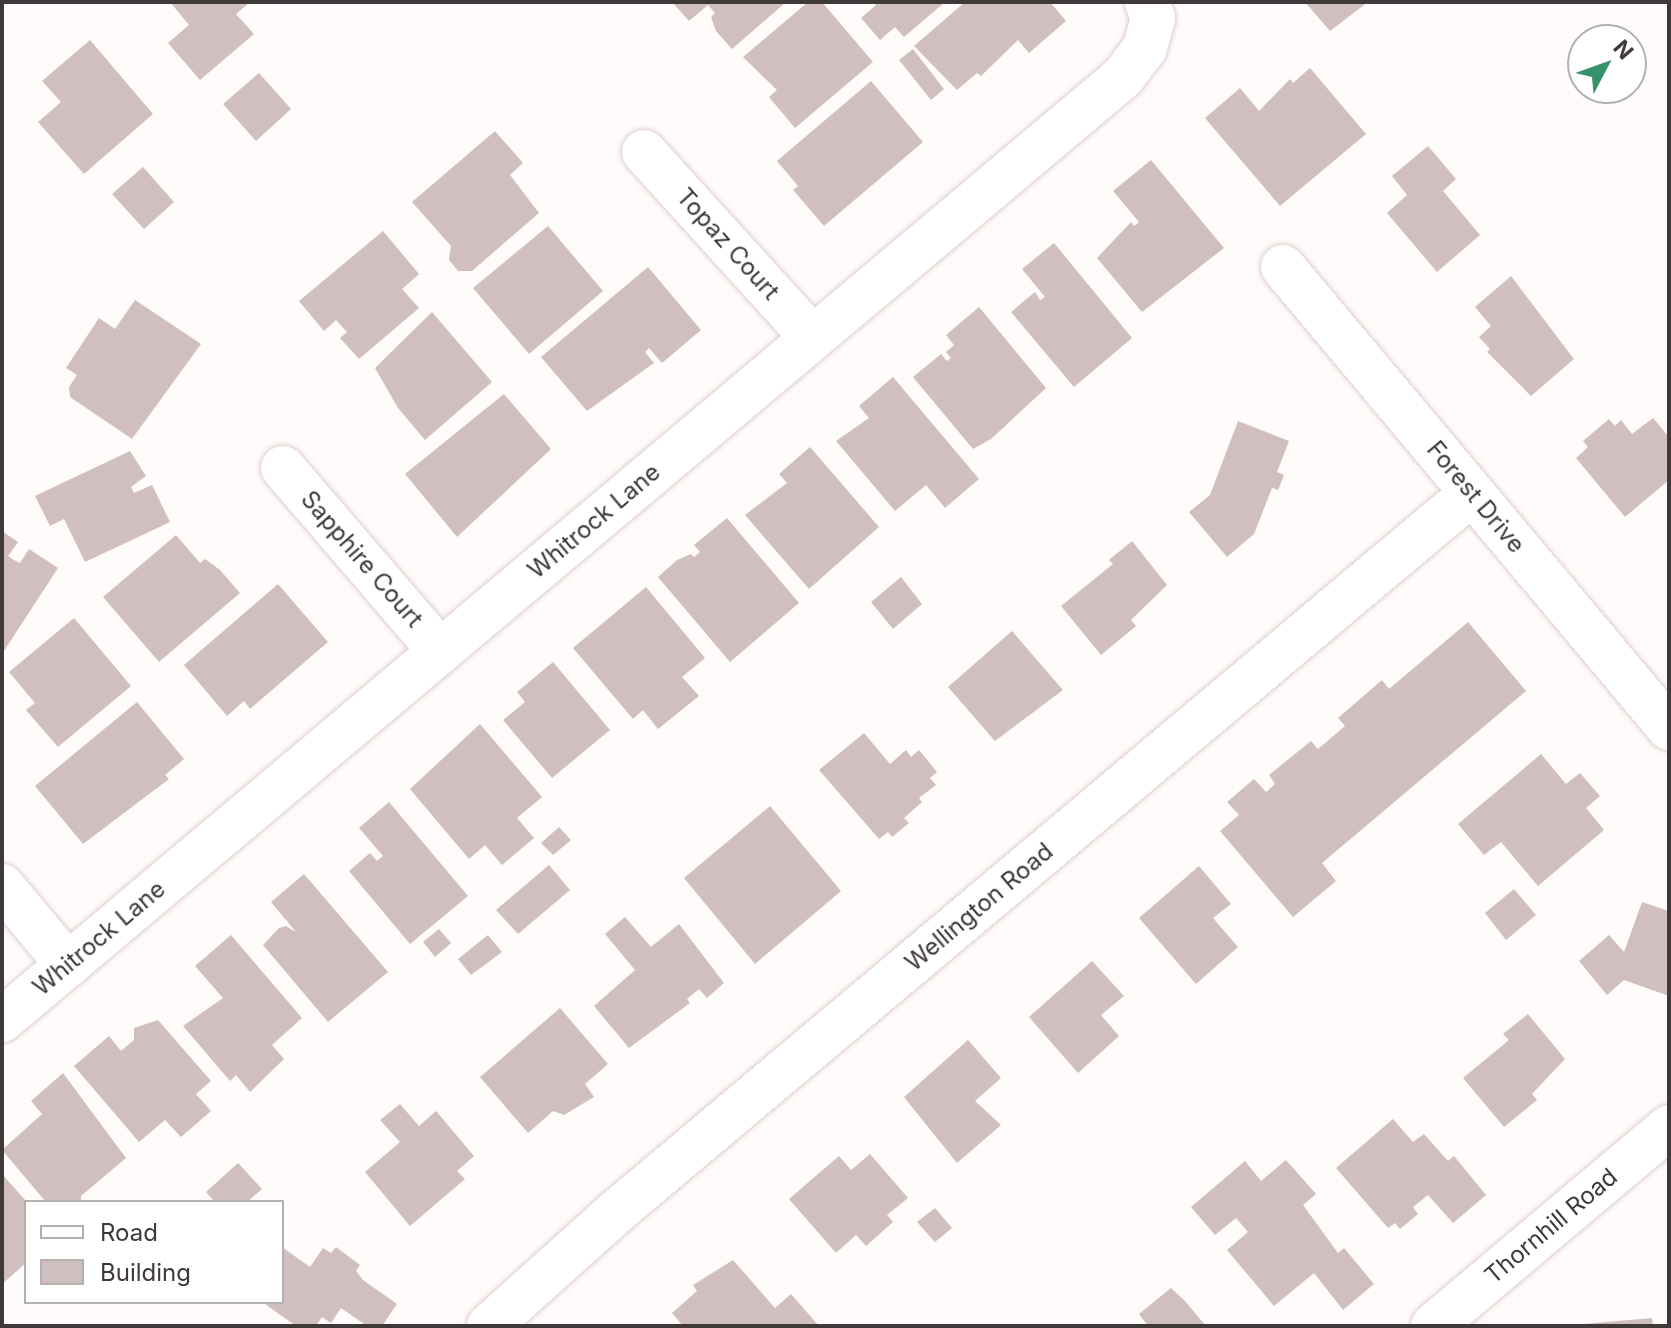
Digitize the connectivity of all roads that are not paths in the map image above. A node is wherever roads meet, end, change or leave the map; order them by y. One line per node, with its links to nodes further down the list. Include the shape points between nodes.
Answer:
1 (1147, 2): 4 (street, Whitrock Lane, via 1153,18 1145,48 1123,77)
2 (644, 152): 4 (street, Topaz Court)
3 (1283, 267): 6 (street, Forest Drive)
4 (812, 337): 7 (street, Whitrock Lane)
5 (283, 468): 7 (street, Sapphire Court)
6 (1472, 493): 8 (street, Forest Drive); 13 (street, Wellington Road, via 616,1212)
7 (440, 651): 10 (street, Whitrock Lane)
8 (1669, 728)
9 (2, 886): 10 (street)
10 (68, 965): 11 (street, Whitrock Lane)
11 (2, 1020)
12 (1669, 1127): 14 (street, Thornhill Road)
13 (489, 1326)
14 (1433, 1326)

